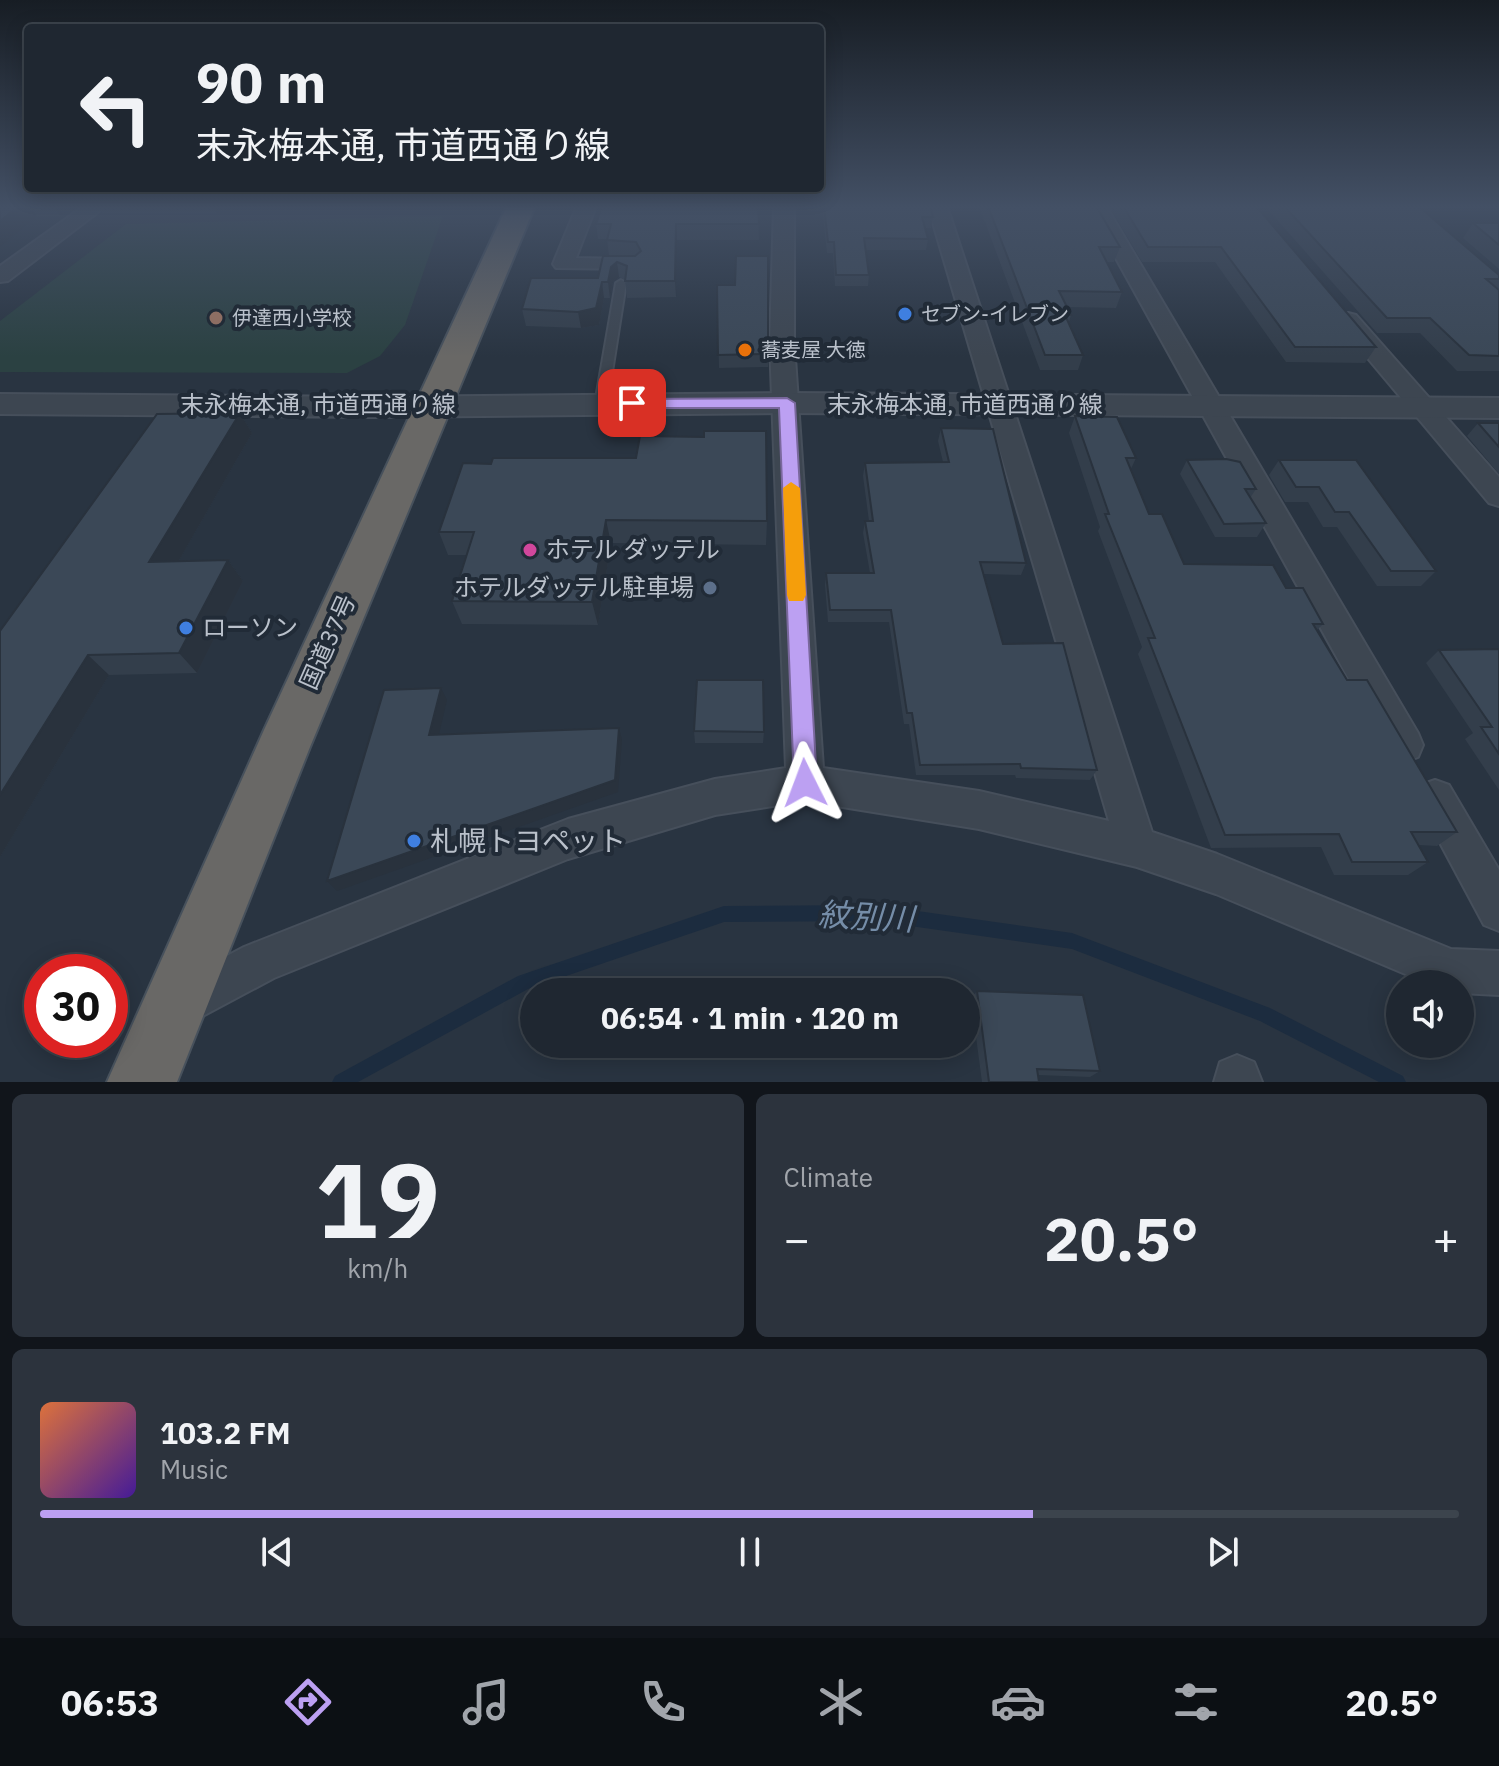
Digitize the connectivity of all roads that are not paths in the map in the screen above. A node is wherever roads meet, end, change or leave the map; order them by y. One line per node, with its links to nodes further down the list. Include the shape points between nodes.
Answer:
1 (27, 256): 8 (street)
2 (499, 256): 13 (highway, 国道37号)
3 (566, 256): 7 (street, via 563,264)
4 (783, 256): 10 (street)
5 (954, 256): 15 (street)
6 (1125, 256): 14 (street)
7 (626, 274): 12 (lane)
8 (0, 276)
9 (1332, 301): 16 (street)
10 (787, 403): 12 (street, 末永梅本通, 市道西通り線); 15 (street, 末永梅本通, 市道西通り線); 19 (street)
11 (0, 404): 13 (street, 末永梅本通, 市道西通り線)
12 (601, 404): 13 (street, 末永梅本通, 市道西通り線)
13 (433, 405): 23 (highway, 国道37号)
14 (1211, 405): 15 (street, 末永梅本通, 市道西通り線); 16 (street, 末永梅本通, 市道西通り線); 21 (street)
15 (1002, 406): 20 (street)
16 (1423, 407): 17 (street, 末永梅本通, 市道西通り線); 18 (street)
17 (1499, 408)
18 (1499, 496)
19 (805, 783): 20 (street, via 979,810); 23 (street, via 715,797 568,839 259,962)
20 (1137, 847): 22 (street, via 1217,874 1451,971)
21 (1499, 910)
22 (1499, 973)
23 (156, 1049)

